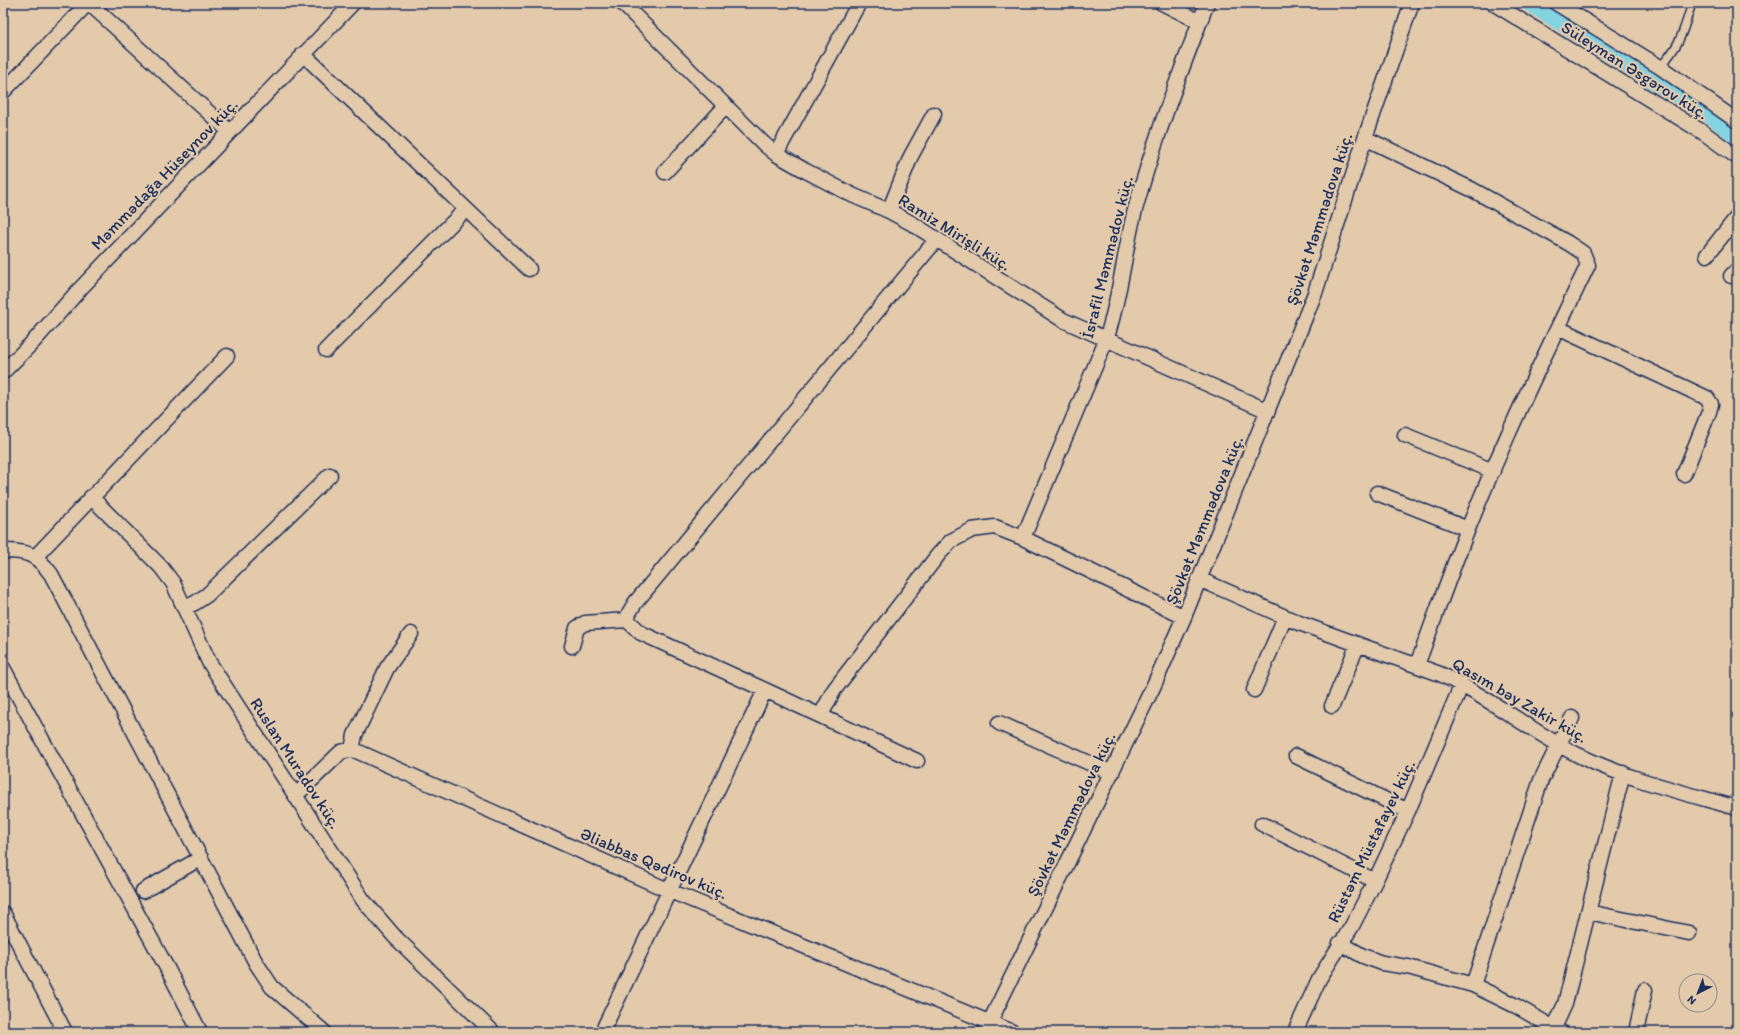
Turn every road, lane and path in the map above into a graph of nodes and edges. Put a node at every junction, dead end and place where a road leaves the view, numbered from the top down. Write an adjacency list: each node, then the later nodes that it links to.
1 (88, 3): 14 (street); 18 (street)
2 (353, 3): 12 (street, Məmmədağa Hüseynov küç.)
3 (622, 3): 15 (street, Ramiz Mirişli küç.)
4 (859, 3): 20 (street)
5 (1162, 3): 11 (street)
6 (1207, 3): 11 (street, İsrafil Məmmədov küç.)
7 (1412, 3): 19 (street, Şövkət Məmmədova küç.)
8 (1493, 3): 21 (street, Süleyman Əsgərov küç.)
9 (1556, 3): 13 (street, Süleyman Əsgərov küç.)
10 (1692, 3): 13 (lane)
11 (1200, 22): 30 (street, İsrafil Məmmədov küç.)
12 (303, 54): 18 (street, Məmmədağa Hüseynov küç.); 23 (street)
13 (1660, 68): 17 (street, Süleyman Əsgərov küç.)
14 (3, 92)
15 (725, 107): 20 (street, Ramiz Mirişli küç.); 22 (street)
16 (934, 114): 24 (street)
17 (1737, 122)
18 (230, 132): 33 (street, Məmmədağa Hüseynov küç.)
19 (1365, 138): 29 (street); 34 (street, Şövkət Məmmədova küç.)
20 (776, 154): 24 (street, Ramiz Mirişli küç.)
21 (1737, 157)
22 (665, 172)
23 (466, 210): 28 (street); 31 (street)
24 (889, 211): 26 (street, Ramiz Mirişli küç.)
25 (1737, 217): 27 (street)
26 (937, 239): 30 (street, Ramiz Mirişli küç.); 49 (street)
27 (1707, 255)
28 (529, 269)
29 (1558, 328): 36 (street); 37 (street)
30 (1106, 340): 34 (street, Ramiz Mirişli küç.); 42 (street, İsrafil Məmmədov küç.)
31 (326, 350)
32 (227, 356): 40 (street)
33 (3, 372)
34 (1268, 411): 45 (street, Şövkət Məmmədova küç.)
35 (1405, 435): 36 (street)
36 (1493, 471): 41 (street)
37 (1684, 474)
38 (330, 475): 46 (street)
39 (1377, 493): 41 (street)
40 (91, 497): 44 (street); 46 (street, Ruslan Muradov küç.)
41 (1468, 529): 53 (street)
42 (1023, 538): 47 (street); 59 (street)
43 (3, 551): 44 (street)
44 (36, 556): 72 (street)
45 (1199, 579): 47 (street, Şövkət Məmmədova küç.); 48 (street, Qasım bəy Zakir küç.)
46 (184, 608): 68 (street, Ruslan Muradov küç.)
47 (1184, 617): 66 (street, Şövkət Məmmədova küç.)
48 (1285, 617): 51 (street, Qasım bəy Zakir küç.); 57 (street)
49 (628, 620): 52 (street); 56 (street)
50 (411, 634): 63 (street)
51 (1358, 644): 53 (street, Qasım bəy Zakir küç.); 58 (street)
52 (572, 646)
53 (1417, 665): 55 (street, Qasım bəy Zakir küç.)
54 (3, 668): 85 (street)
55 (1462, 684): 62 (street, Qasım bəy Zakir küç.); 70 (street, Rüstəm Müstafayev küç.)
56 (765, 690): 59 (street); 75 (street)
57 (1254, 690)
58 (1332, 706)
59 (821, 715): 65 (street)
60 (1572, 718): 62 (street)
61 (999, 723): 66 (street)
62 (1559, 744): 67 (street, Qasım bəy Zakir küç.); 80 (street)
63 (352, 749): 68 (street); 75 (street, Əliabbas Qədirov küç.)
64 (1296, 756): 70 (street)
65 (917, 761)
66 (1112, 773): 82 (street, Şövkət Məmmədova küç.)
67 (1623, 773): 69 (street, Qasım bəy Zakir küç.); 76 (street)
68 (296, 795): 87 (street, Ruslan Muradov küç.)
69 (1737, 808)
70 (1408, 811): 73 (street, Rüstəm Müstafayev küç.)
71 (1262, 824): 73 (street)
72 (201, 858): 74 (street); 86 (street)
73 (1376, 881): 79 (street, Rüstəm Müstafayev küç.)
74 (143, 891)
75 (670, 891): 82 (street, Əliabbas Qədirov küç.); 88 (street)
76 (1588, 912): 78 (street); 83 (street)
77 (3, 913): 84 (street)
78 (1689, 933)
79 (1340, 943): 80 (street); 90 (street, Rüstəm Müstafayev küç.)
80 (1473, 985): 83 (street)
81 (1645, 990): 91 (street)
82 (987, 1027): 89 (street, Əliabbas Qədirov küç.)
83 (1558, 1030)
84 (65, 1032)
85 (200, 1032)
86 (324, 1032)
87 (493, 1032)
88 (602, 1032)
89 (1013, 1032)
90 (1295, 1032)
91 (1636, 1032)

